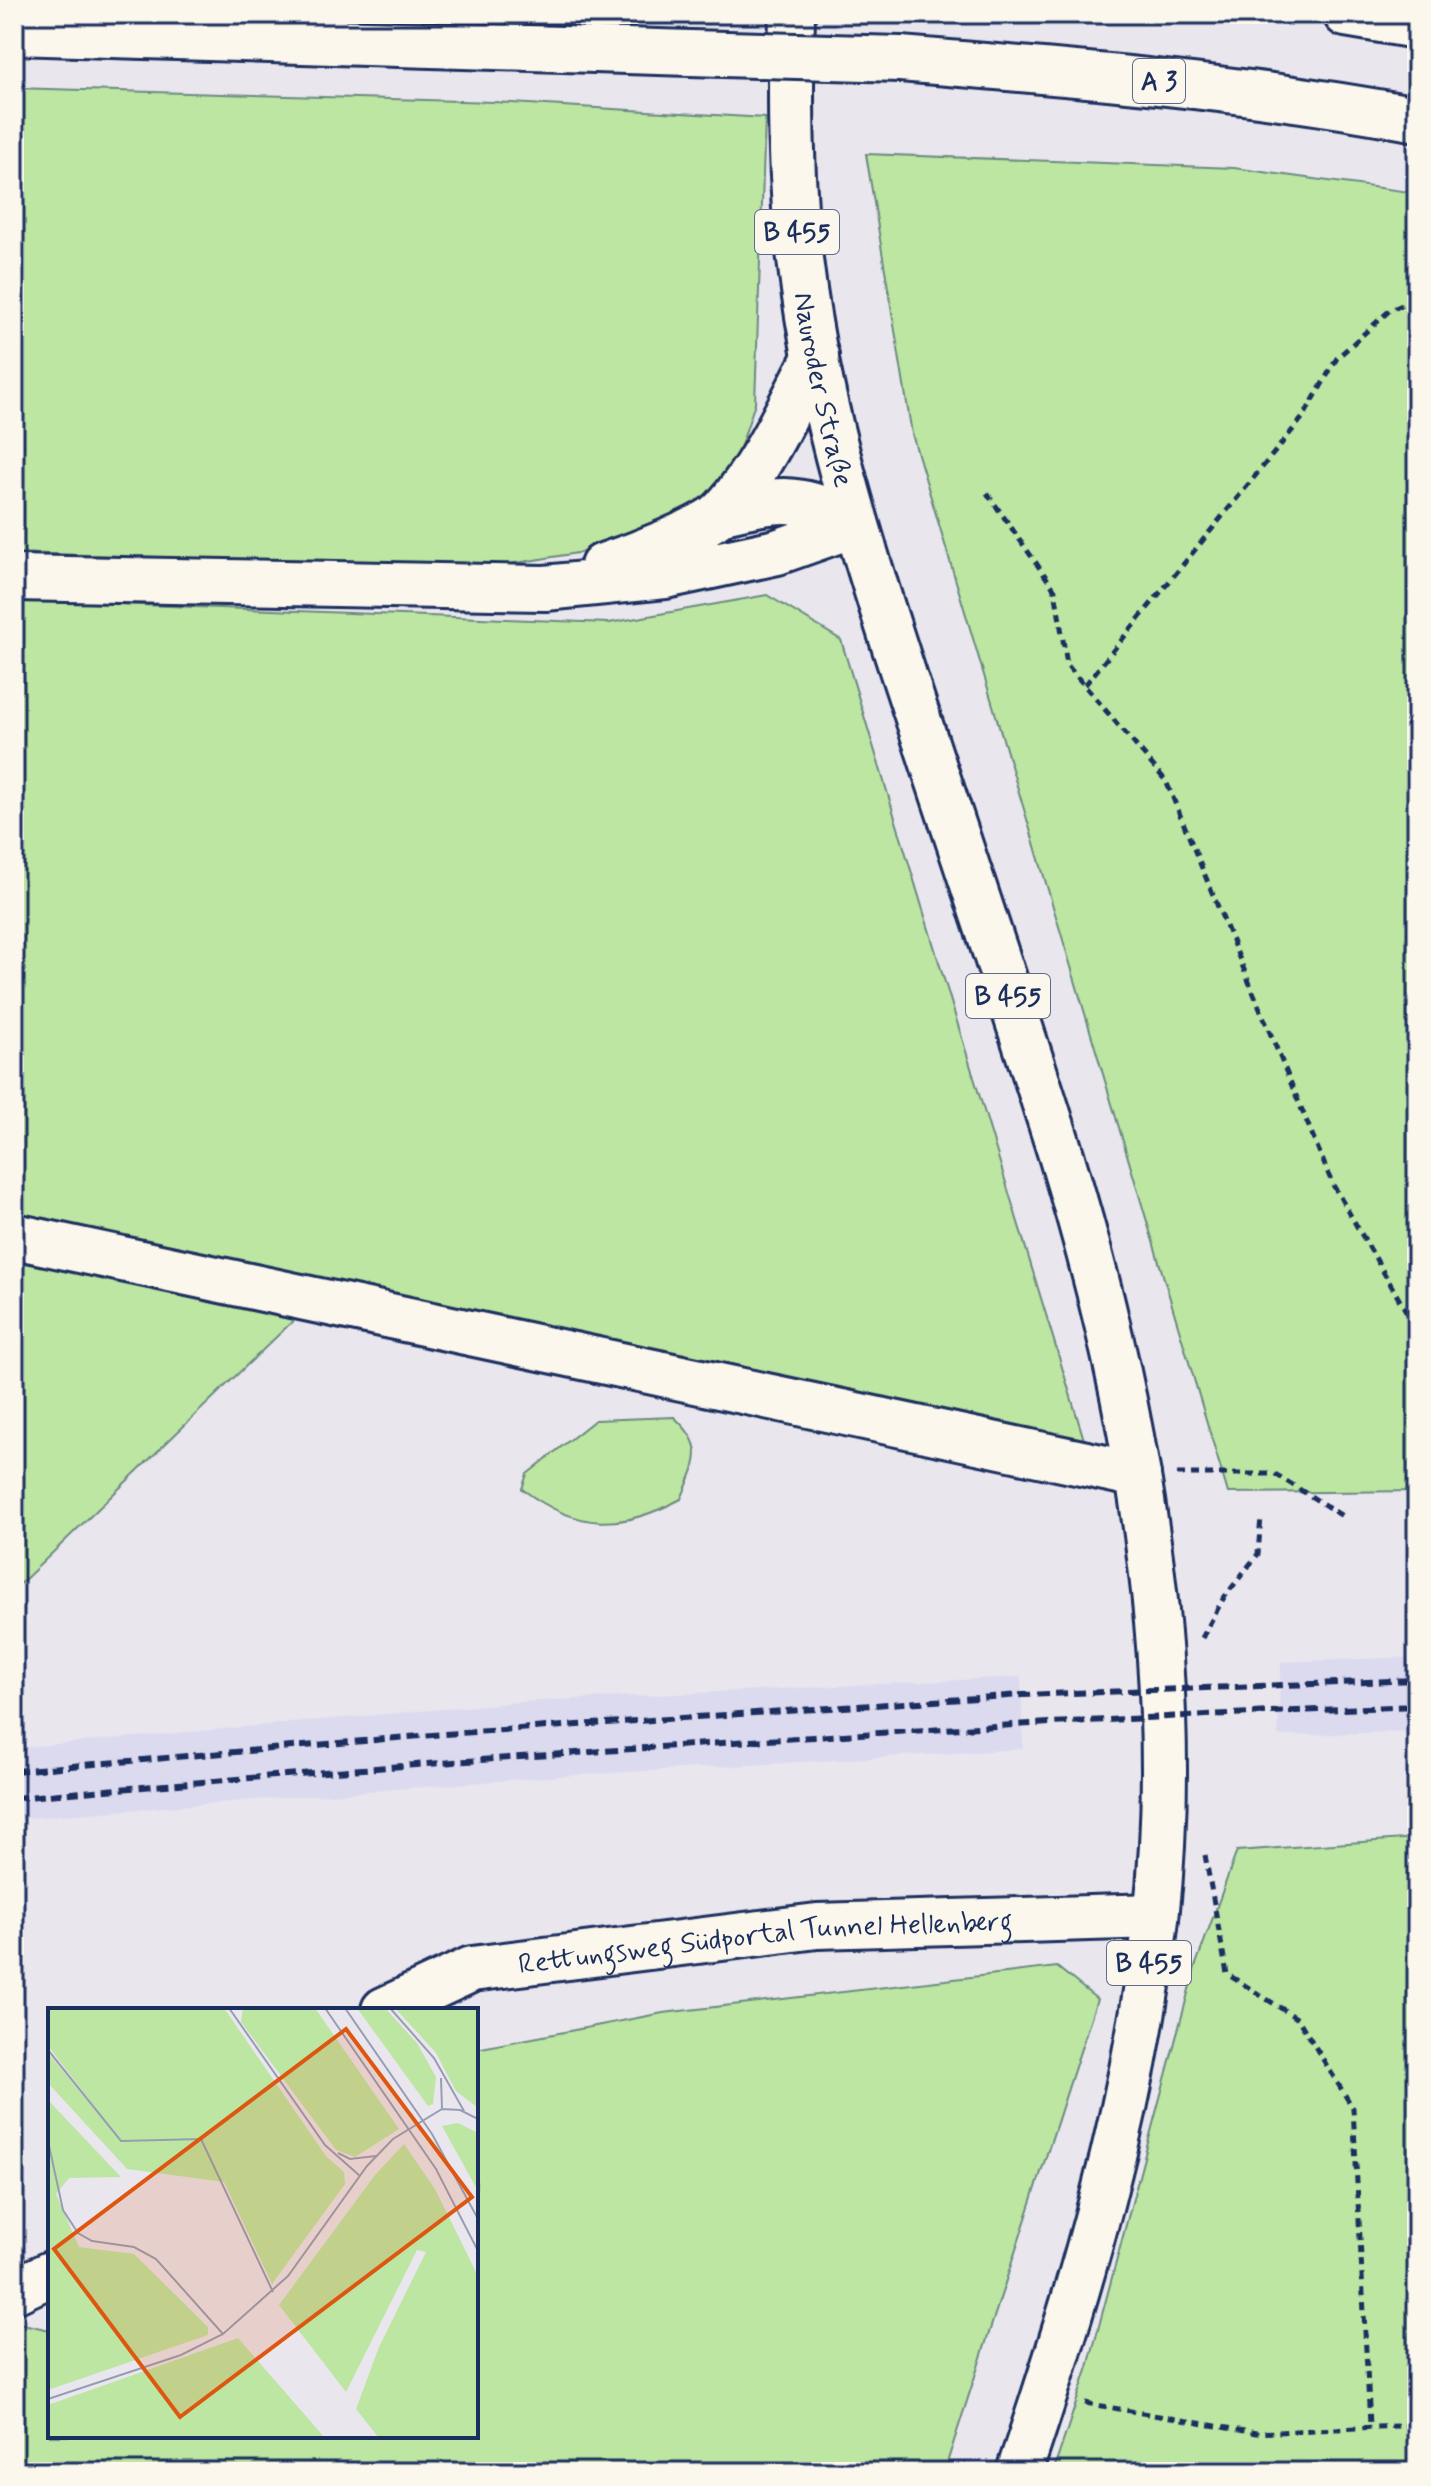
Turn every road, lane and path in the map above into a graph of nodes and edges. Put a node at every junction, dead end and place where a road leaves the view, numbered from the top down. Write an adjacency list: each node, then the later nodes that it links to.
1 (792, 14): 7 (main road, Nauroder Straße / B 455)
2 (1346, 14): 3 (main road)
3 (1417, 26)
4 (14, 32): 5 (main road, A 3, bridge)
5 (1417, 119)
6 (1417, 298): 13 (path)
7 (816, 356): 9 (main road); 10 (main road, Nauroder Straße / B 455)
8 (987, 493): 13 (path)
9 (723, 511): 10 (main road); 12 (main road)
10 (856, 524): 12 (main road); 16 (main road, B 455)
11 (14, 578): 12 (main road)
12 (545, 588)
13 (1085, 686): 15 (path)
14 (14, 1236): 16 (main road)
15 (1417, 1330)
16 (1138, 1475): 18 (path); 21 (main road, B 455)
17 (1261, 1517): 19 (path)
18 (1344, 1517)
19 (1201, 1653)
20 (1204, 1849): 26 (path)
21 (1156, 1916): 22 (main road, Rettungsweg Südportal Tunnel Hellenberg); 25 (main road, B 455)
22 (388, 2008)
23 (48, 2275): 24 (main road)
24 (14, 2291)
25 (1045, 2396): 26 (path); 28 (main road, B 455)
26 (1370, 2425): 27 (path)
27 (1417, 2425)
28 (1019, 2472)

